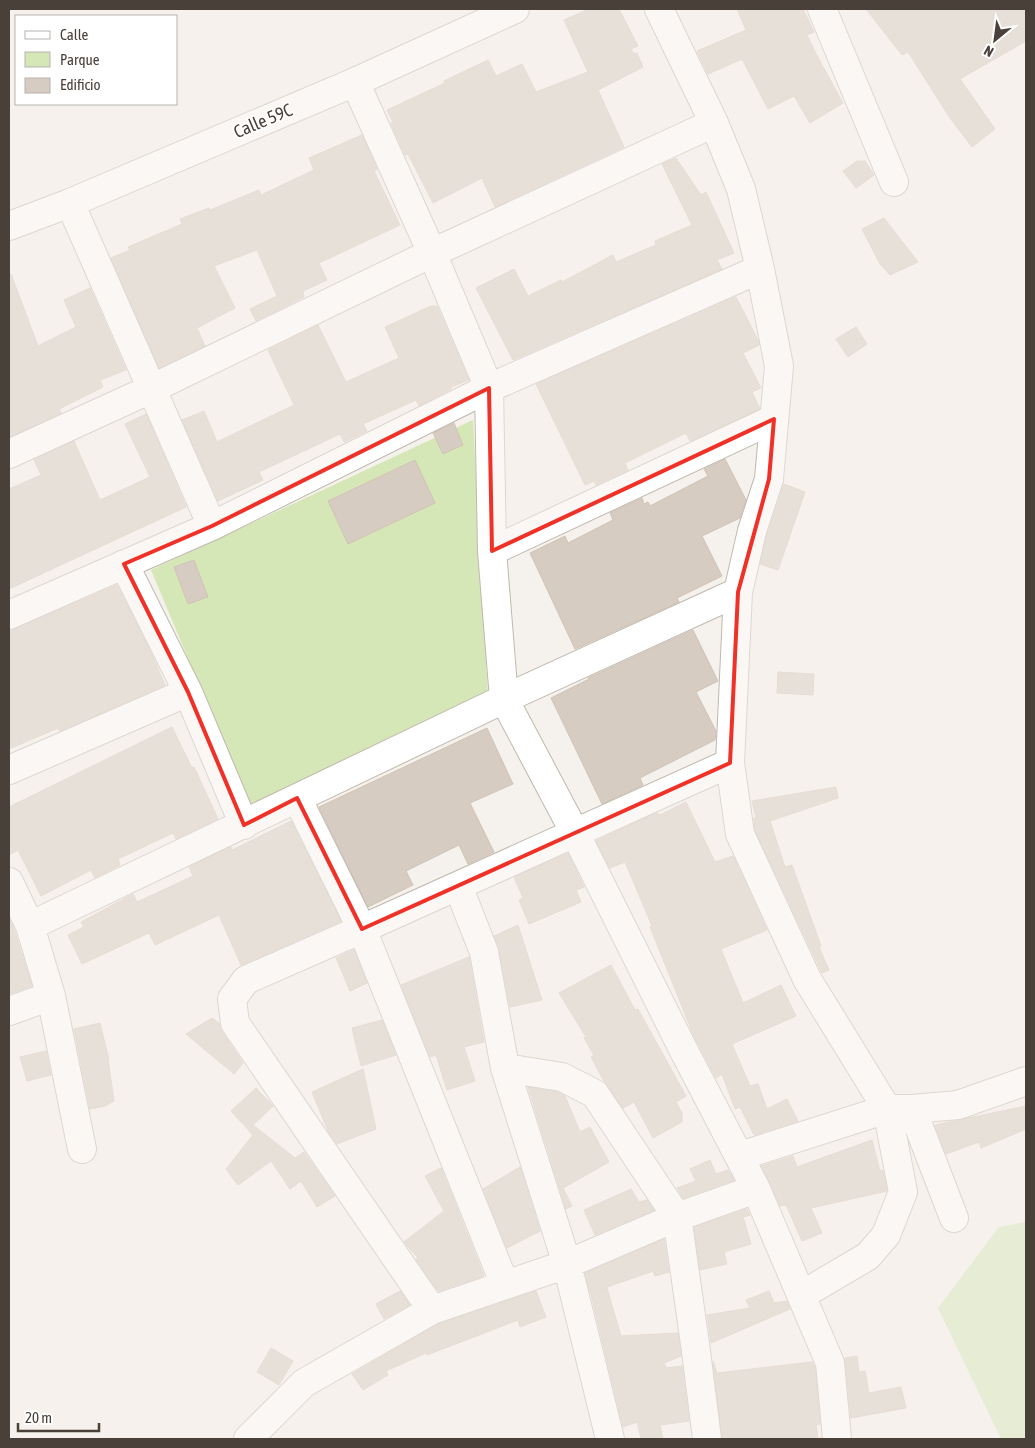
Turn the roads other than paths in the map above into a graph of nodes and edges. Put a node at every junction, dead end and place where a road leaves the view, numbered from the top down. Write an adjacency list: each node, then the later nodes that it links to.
1 (515, 9): 4 (street, Calle 59C)
2 (659, 9): 5 (street)
3 (822, 9): 6 (street)
4 (355, 82): 7 (street, Calle 59C); 9 (street)
5 (714, 123): 9 (street); 10 (street)
6 (894, 182)
7 (70, 203): 8 (street, Calle 59C); 12 (street)
8 (9, 226)
9 (432, 254): 11 (street); 12 (street)
10 (760, 269): 11 (street); 13 (street)
11 (489, 388): 15 (street); 16 (street)
12 (151, 389): 14 (street); 15 (street)
13 (774, 419): 16 (street); 18 (street)
14 (9, 454)
15 (212, 526): 17 (street)
16 (492, 551): 21 (street)
17 (124, 564): 19 (street); 20 (street)
18 (738, 592): 21 (street); 22 (street)
19 (9, 615)
20 (188, 692): 23 (street); 25 (street)
21 (504, 699): 24 (street); 26 (street)
22 (730, 763): 26 (street); 35 (street)
23 (9, 770)
24 (297, 798): 25 (street); 30 (street)
25 (244, 825): 29 (street)
26 (575, 833): 27 (street); 37 (street)
27 (458, 886): 30 (street); 33 (street)
28 (11, 895): 29 (street)
29 (30, 926): 31 (street)
30 (362, 930): 42 (street); 44 (street)
31 (52, 996): 32 (street); 36 (street)
32 (9, 1011)
33 (505, 1068): 39 (street); 41 (street)
34 (1026, 1081): 35 (street)
35 (899, 1109): 37 (street); 40 (street); 43 (street)
36 (82, 1149)
37 (740, 1156): 38 (street)
38 (756, 1189): 39 (street); 43 (street)
39 (677, 1218): 41 (street); 47 (street)
40 (954, 1218)
41 (567, 1264): 42 (street); 46 (street)
42 (505, 1285): 44 (street)
43 (802, 1295): 48 (street)
44 (432, 1310): 45 (street)
45 (248, 1439)
46 (610, 1439)
47 (707, 1439)
48 (837, 1439)

